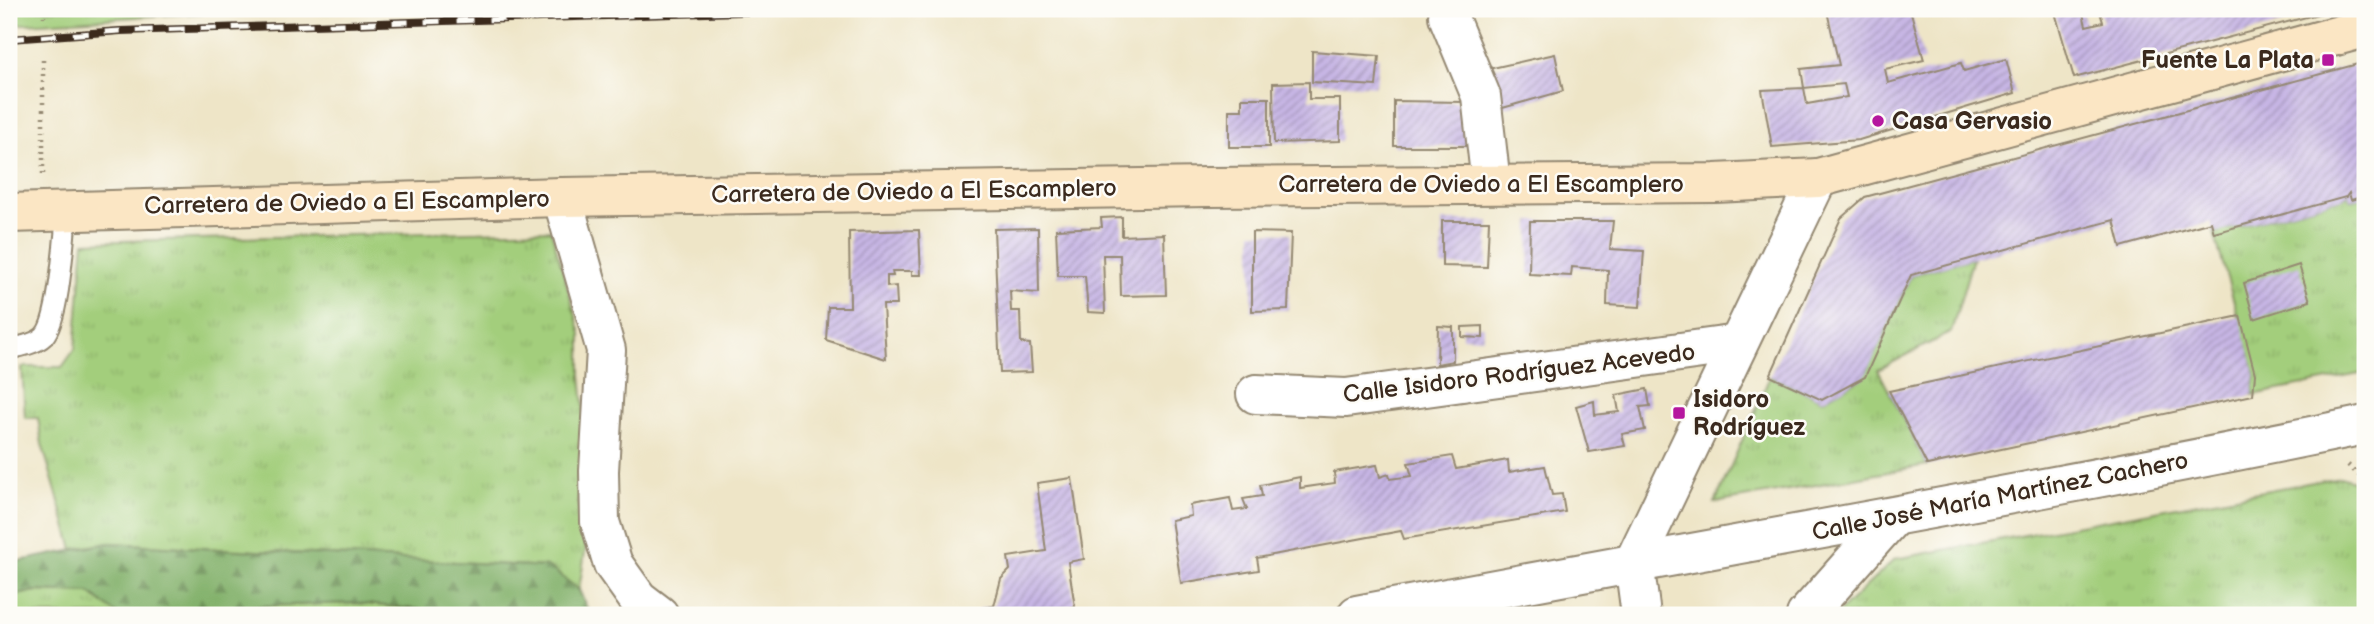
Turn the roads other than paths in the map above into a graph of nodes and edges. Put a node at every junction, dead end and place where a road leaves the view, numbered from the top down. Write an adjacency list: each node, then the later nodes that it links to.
1 (1448, 16): 4 (street)
2 (2365, 28): 3 (main road, Carretera de Oviedo a El Escamplero)
3 (1818, 178): 4 (main road, Carretera de Oviedo a El Escamplero); 7 (street, Calle Isidoro Rodríguez Acevedo)
4 (1491, 184): 5 (main road, Carretera de Oviedo a El Escamplero)
5 (562, 197): 6 (main road, Carretera de Oviedo a El Escamplero); 13 (street)
6 (40, 211): 8 (lane)
7 (1738, 344): 9 (street, Calle Isidoro Rodríguez Acevedo); 12 (street, Calle Isidoro Rodríguez Acevedo)
8 (9, 349)
9 (1256, 394)
10 (2365, 425): 11 (street, Calle José María Martínez Cachero)
11 (1892, 518): 12 (street, Calle José María Martínez Cachero); 16 (street)
12 (1634, 562): 14 (street, Calle José María Martínez Cachero); 15 (street)
13 (659, 615)
14 (1357, 615)
15 (1641, 615)
16 (1806, 615)

